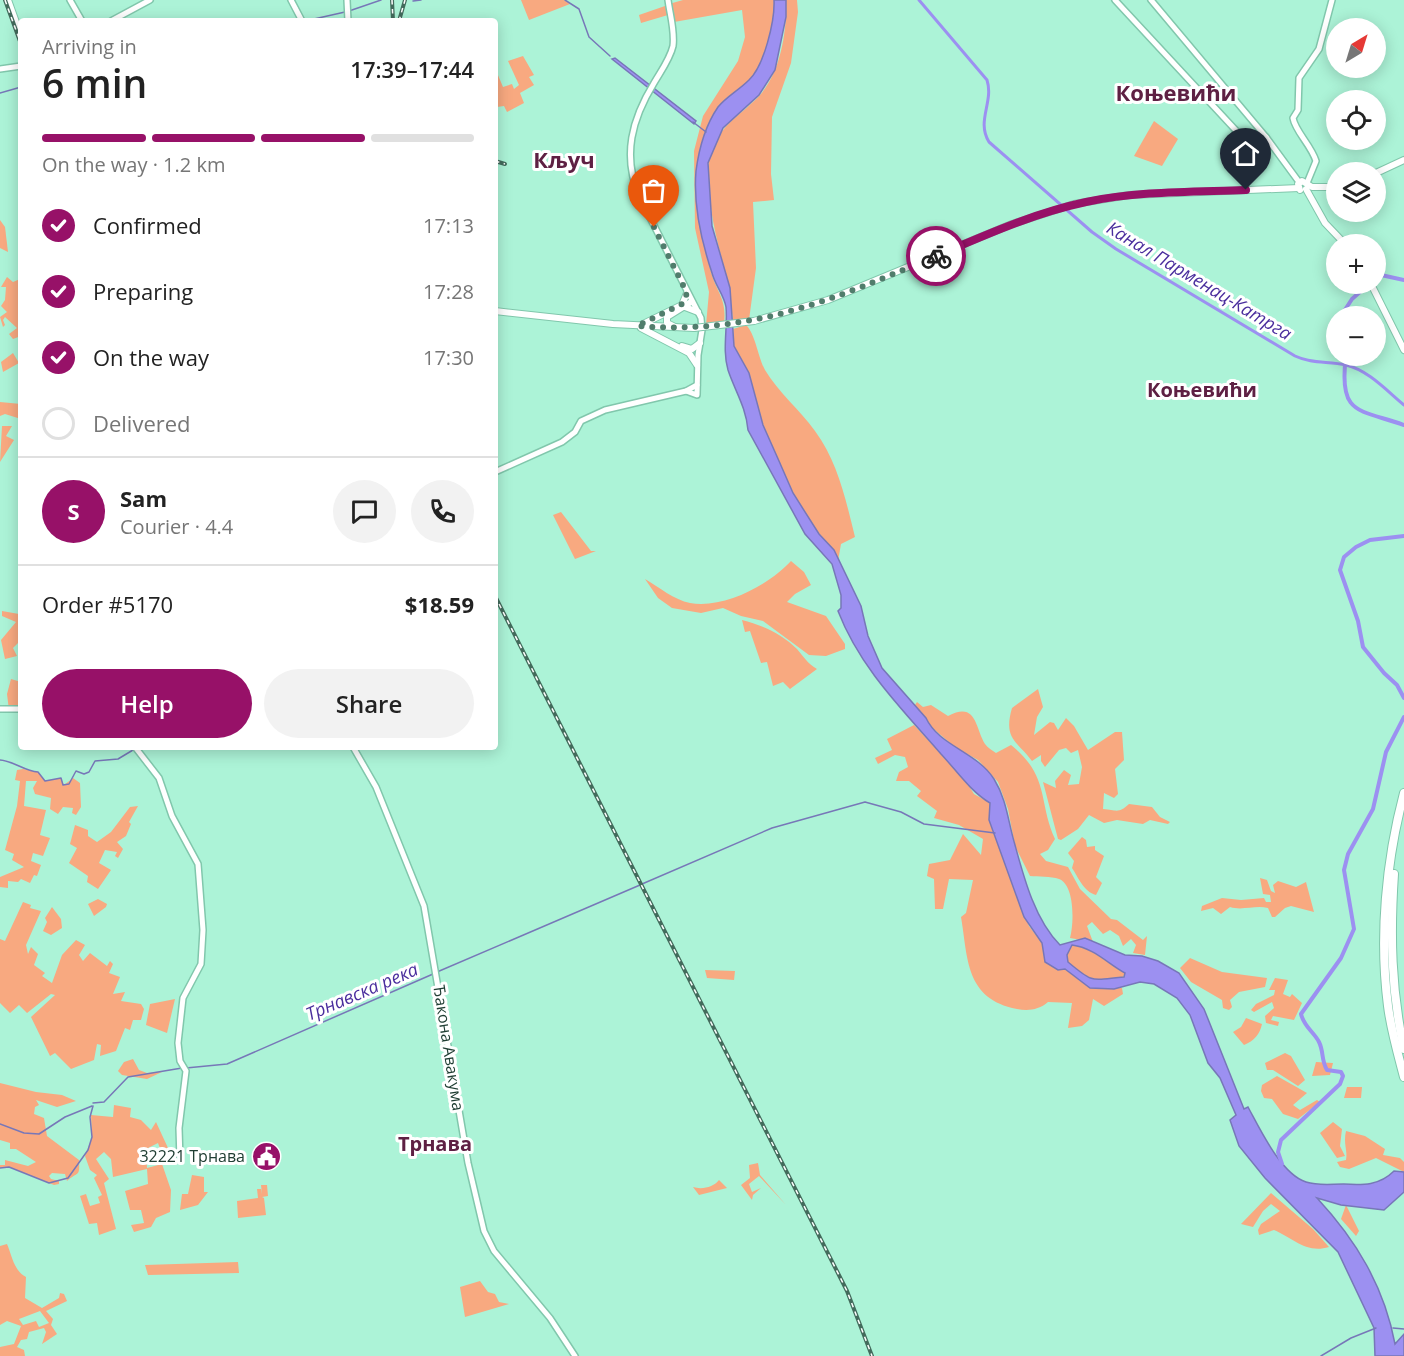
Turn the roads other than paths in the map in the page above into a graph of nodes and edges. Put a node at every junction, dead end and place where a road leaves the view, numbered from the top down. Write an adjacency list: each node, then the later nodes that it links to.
1 (8, 0): 14 (main road)
2 (70, 0): 10 (street)
3 (150, 0): 11 (street)
4 (291, 0): 12 (street)
5 (347, 0): 13 (street)
6 (668, 0): 23 (street)
7 (1115, 0): 17 (street)
8 (1151, 0): 17 (street)
9 (1332, 0): 20 (street)
10 (80, 18)
11 (117, 18)
12 (302, 18)
13 (348, 18)
14 (18, 28)
15 (18, 66): 16 (street)
16 (0, 69)
17 (1266, 137): 20 (street)
18 (1404, 160): 19 (main road)
19 (1386, 168)
20 (1305, 186): 21 (main road); 22 (main road); 33 (main road, bridge)
21 (1326, 187)
22 (1335, 234)
23 (687, 293): 26 (street); 27 (main road)
24 (1377, 294): 36 (main road)
25 (1378, 294): 35 (main road)
26 (692, 302): 27 (main road); 30 (street)
27 (683, 306): 30 (main road); 32 (main road); 33 (main road)
28 (498, 311): 29 (main road)
29 (534, 315): 31 (main road); 32 (main road)
30 (699, 315): 34 (street)
31 (528, 322)
32 (637, 326): 33 (main road); 37 (main road)
33 (678, 328): 37 (main road)
34 (700, 343): 37 (main road); 38 (street)
35 (1404, 344)
36 (1404, 350)
37 (689, 351): 38 (main road); 39 (main road)
38 (698, 354): 39 (street)
39 (697, 365): 40 (street)
40 (498, 471)
41 (0, 709): 42 (street)
42 (18, 709)
43 (137, 750): 50 (street)
44 (355, 750): 51 (street, Ђакона Авакума)
45 (1404, 793): 47 (highway)
46 (1404, 812): 47 (highway)
47 (1388, 942): 48 (highway); 49 (highway)
48 (1404, 1049)
49 (1404, 1077)
50 (180, 1160)
51 (575, 1356)

